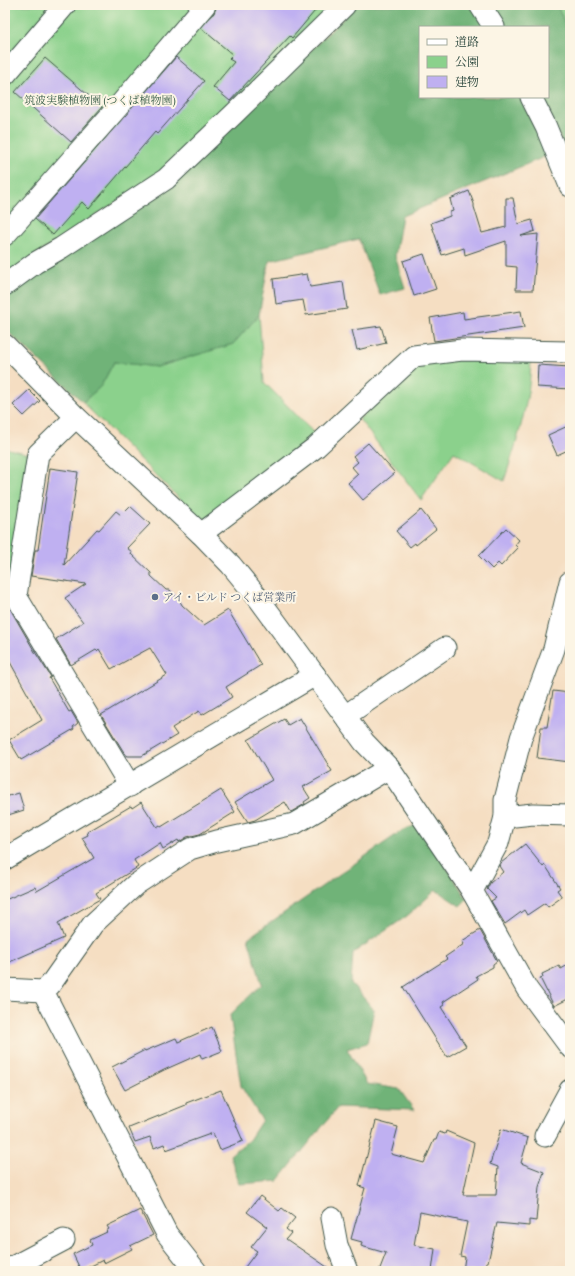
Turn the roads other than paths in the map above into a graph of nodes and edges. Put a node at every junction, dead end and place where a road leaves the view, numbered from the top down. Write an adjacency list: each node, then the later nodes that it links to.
1 (65, 5): 6 (street)
2 (206, 5): 9 (street)
3 (346, 5): 10 (street)
4 (480, 5): 5 (street)
5 (493, 26)
6 (5, 75)
7 (532, 98): 8 (street)
8 (570, 186)
9 (5, 234)
10 (5, 285)
11 (5, 345): 13 (street)
12 (570, 352): 14 (street)
13 (76, 417): 14 (street); 16 (street)
14 (201, 534): 18 (street)
15 (570, 582): 23 (street)
16 (11, 595): 21 (street)
17 (445, 648): 19 (street)
18 (315, 675): 19 (street); 21 (street)
19 (345, 716): 20 (street)
20 (389, 768): 25 (street); 27 (street)
21 (130, 786): 24 (street)
22 (570, 815): 23 (street)
23 (505, 817): 25 (street)
24 (5, 859)
25 (472, 891): 28 (street)
26 (5, 989): 27 (street)
27 (43, 991): 34 (street)
28 (570, 1047)
29 (570, 1090): 30 (street)
30 (545, 1136)
31 (332, 1218): 35 (street)
32 (64, 1240): 33 (street)
33 (5, 1271)
34 (196, 1271)
35 (347, 1271)

